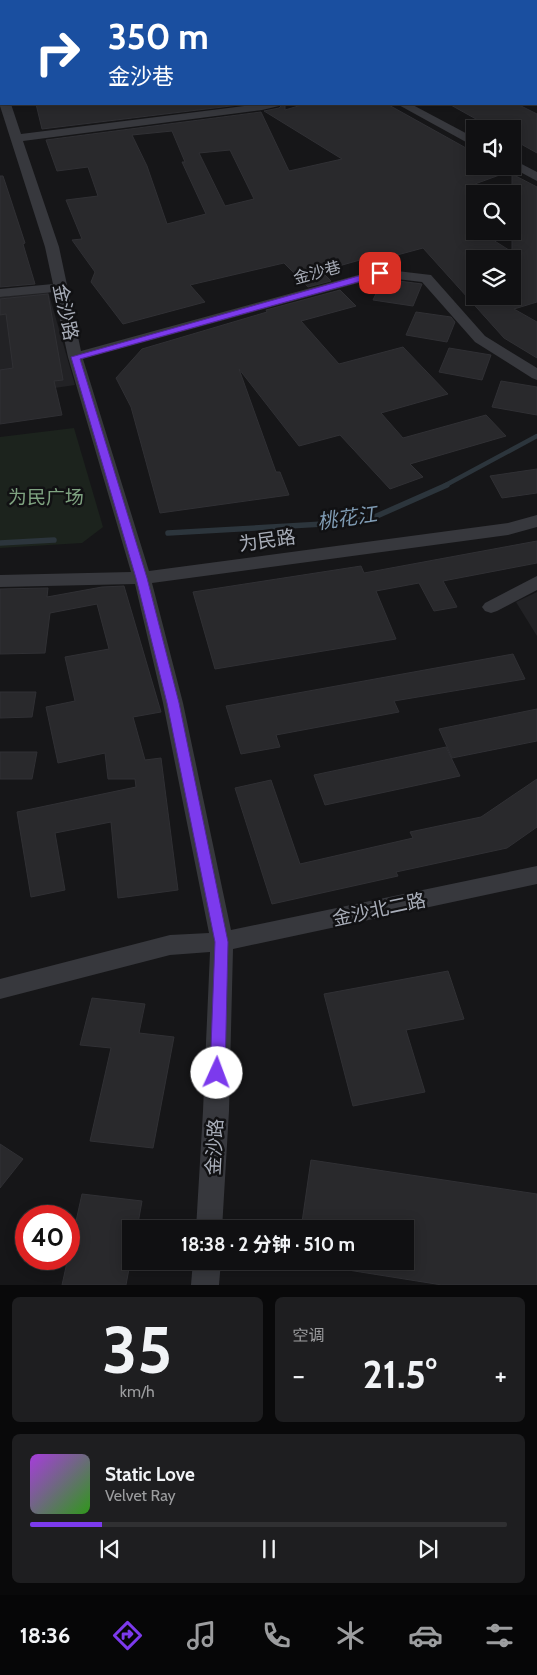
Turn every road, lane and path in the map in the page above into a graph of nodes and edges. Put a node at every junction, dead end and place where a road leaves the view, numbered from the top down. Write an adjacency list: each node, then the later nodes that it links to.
1 (0, 0): 2 (highway)
2 (77, 0): 3 (highway)
3 (216, 0)
4 (5, 105): 7 (street, 金沙路)
5 (272, 105): 7 (street)
6 (405, 105): 8 (street)
7 (10, 130): 11 (street, 金沙路)
8 (466, 138)
9 (521, 168): 10 (street)
10 (537, 176)
11 (60, 287): 12 (street); 13 (street, 金沙路)
12 (0, 293)
13 (75, 357): 14 (street, 金沙巷); 16 (street, 金沙路)
14 (537, 375)
15 (537, 521): 16 (street, 为民路)
16 (142, 578): 17 (street, 为民路); 21 (street, 金沙路)
17 (0, 581)
18 (537, 582): 19 (street)
19 (491, 607)
20 (537, 875): 21 (street, 金沙北二路)
21 (222, 942): 22 (street, 金沙北二路); 23 (street, 金沙路)
22 (0, 989)
23 (210, 1220)
24 (206, 1270): 25 (street)
25 (205, 1285)

